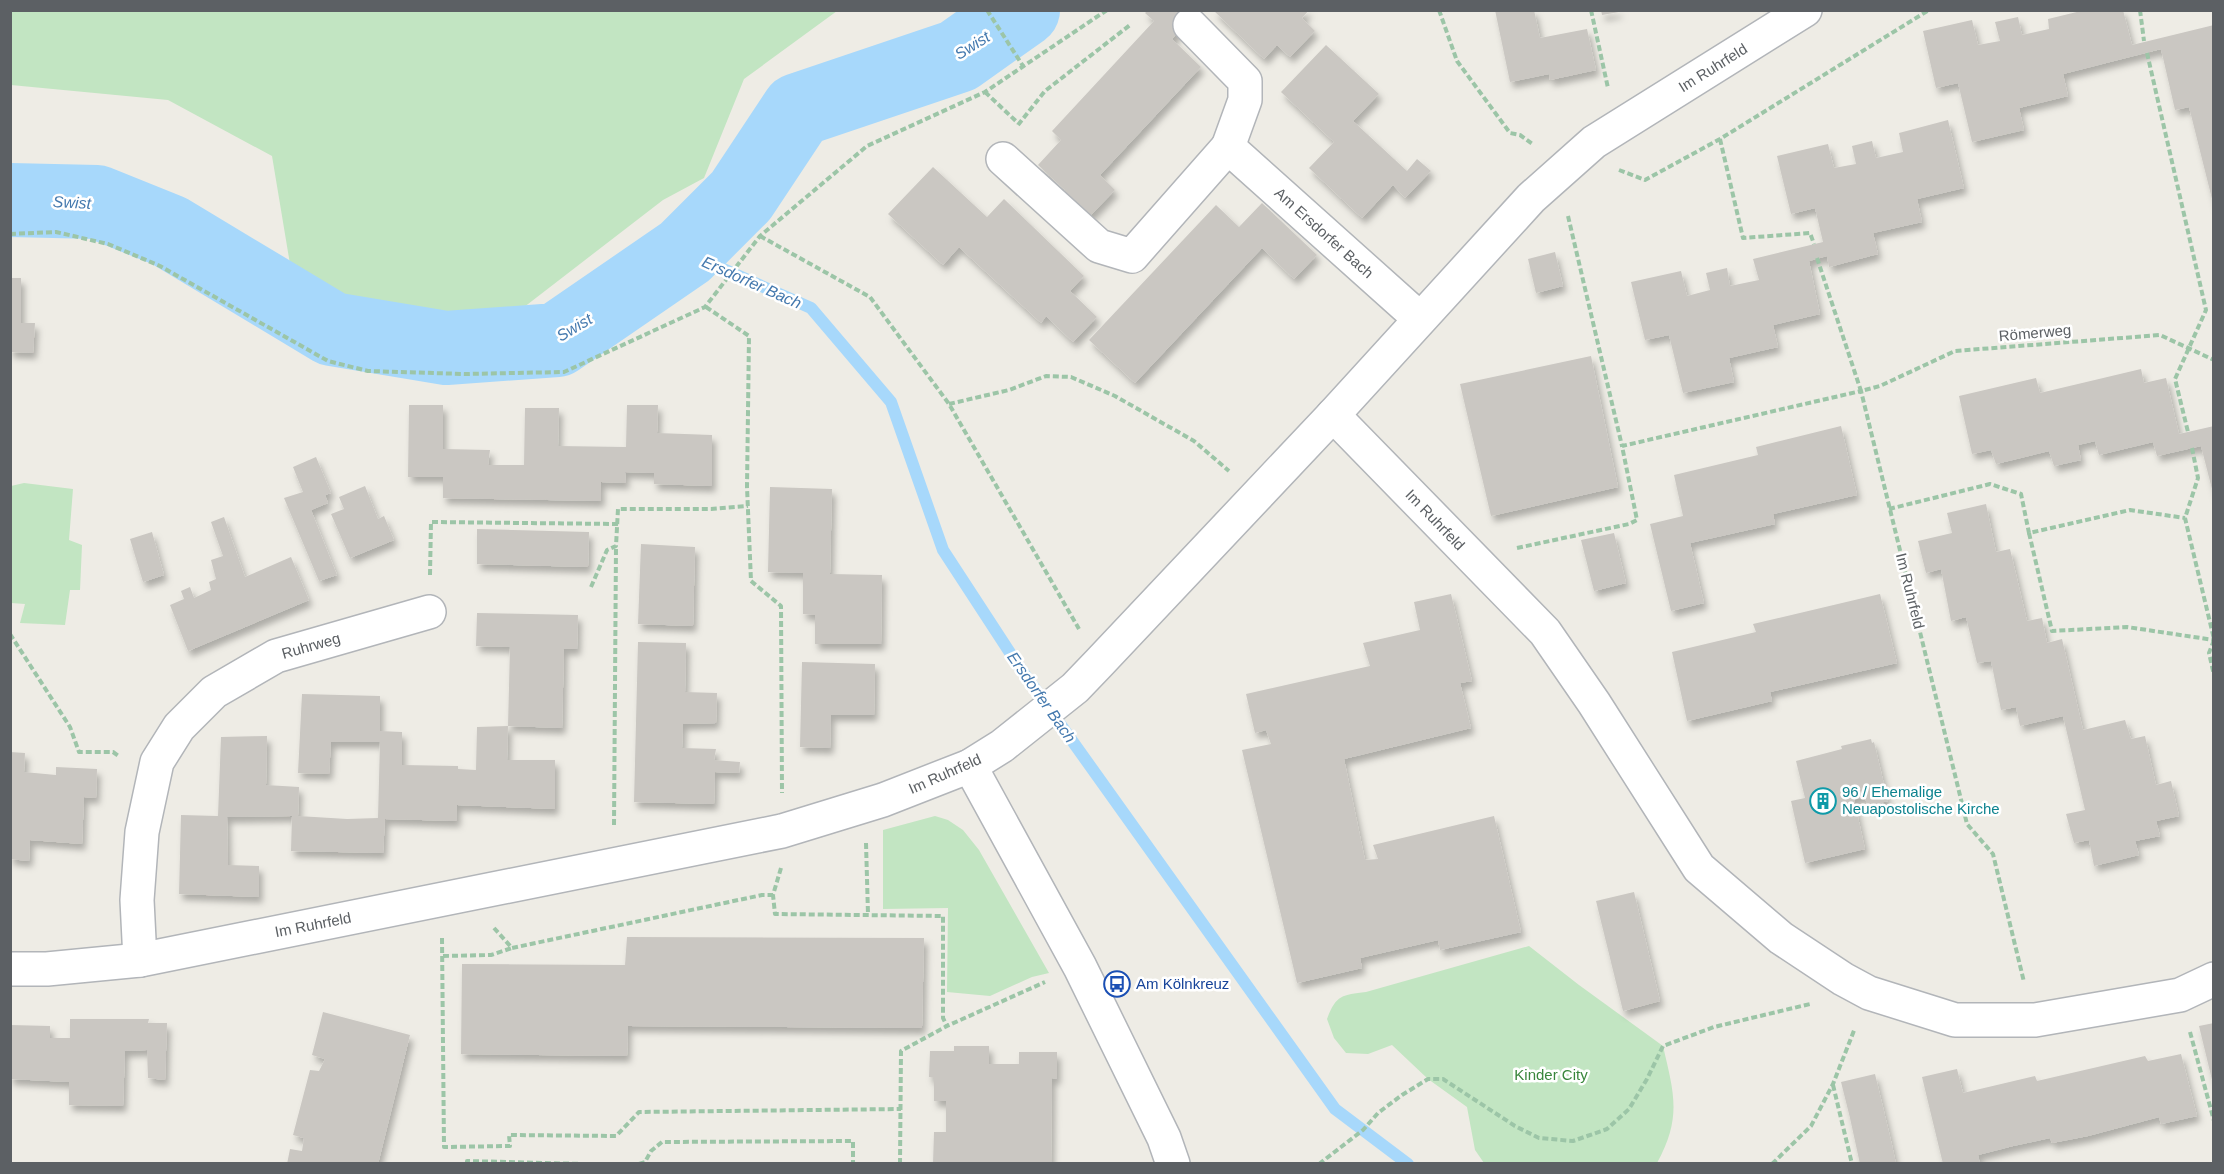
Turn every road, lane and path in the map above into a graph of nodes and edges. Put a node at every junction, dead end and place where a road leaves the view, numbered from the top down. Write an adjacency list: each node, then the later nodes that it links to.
1 (987, 10): 12 (path)
2 (1107, 10): 12 (path)
3 (1439, 10): 16 (path)
4 (1591, 10): 15 (path)
5 (1805, 10): 15 (street, Im Ruhrfeld)
6 (1929, 10): 17 (path)
7 (2140, 10): 10 (path)
8 (1130, 25): 14 (path)
9 (1190, 25): 19 (street)
10 (2144, 41)
11 (2147, 53): 28 (path)
12 (1023, 66): 13 (path)
13 (985, 92): 14 (path); 23 (path)
14 (1018, 123): 20 (path)
15 (1622, 125): 18 (street, Im Ruhrfeld)
16 (1510, 133)
17 (1720, 139): 18 (path); 24 (path)
18 (1594, 142): 21 (street, Im Ruhrfeld)
19 (1228, 147): 20 (street); 27 (street, Am Ersdorfer Bach)
20 (1003, 159)
21 (1555, 177): 27 (street, Im Ruhrfeld); 34 (path)
22 (10, 234): 26 (path)
23 (760, 236): 26 (path); 31 (path)
24 (1814, 244)
25 (1817, 258): 30 (path, Im Ruhrfeld)
26 (705, 307): 37 (path)
27 (1419, 318): 32 (street, Im Ruhrfeld)
28 (2188, 349): 29 (path, Römerweg); 30 (path, Römerweg); 33 (path)
29 (2214, 360)
30 (1861, 391): 34 (path); 38 (path, Im Ruhrfeld)
31 (949, 404): 36 (path); 48 (path)
32 (1333, 415): 36 (street, Im Ruhrfeld); 43 (street, Im Ruhrfeld)
33 (2188, 432)
34 (1622, 446): 43 (path)
35 (2192, 448): 39 (path)
36 (1257, 494): 48 (street, Im Ruhrfeld)
37 (748, 506): 40 (path); 53 (path)
38 (1890, 509): 41 (path); 67 (path, Im Ruhrfeld)
39 (2185, 518): 41 (path); 47 (path)
40 (618, 524): 42 (path); 45 (path)
41 (2029, 533): 47 (path)
42 (616, 546): 44 (path); 54 (path)
43 (1475, 562): 65 (street, Im Ruhrfeld)
44 (591, 587)
45 (429, 612): 61 (street, Ruhrweg)
46 (10, 634): 50 (path)
47 (2214, 640): 49 (path)
48 (1099, 663): 51 (street, Im Ruhrfeld)
49 (2214, 675)
50 (113, 752)
51 (970, 766): 52 (street, Im Ruhrfeld); 62 (street)
52 (858, 807): 53 (street, Im Ruhrfeld); 58 (path)
53 (782, 831): 54 (street, Im Ruhrfeld); 56 (path)
54 (614, 865): 55 (street, Im Ruhrfeld)
55 (479, 892): 57 (street, Im Ruhrfeld); 59 (path)
56 (773, 895): 58 (path); 59 (path)
57 (442, 899): 60 (path); 61 (street, Im Ruhrfeld)
58 (868, 914): 68 (path)
59 (512, 948): 60 (path)
60 (442, 956): 70 (path)
61 (140, 960): 63 (street, Im Ruhrfeld)
62 (1080, 966): 68 (path); 78 (street)
63 (10, 969)
64 (2214, 979): 66 (street, Im Ruhrfeld)
65 (1856, 986): 67 (street, Im Ruhrfeld); 69 (path); 79 (path)
66 (2180, 995): 67 (street, Im Ruhrfeld); 71 (path)
67 (2035, 1020)
68 (947, 1026): 70 (path)
69 (1833, 1084): 80 (path); 81 (path)
70 (901, 1110): 77 (path)
71 (2214, 1121)
72 (645, 1163): 75 (path); 76 (path)
73 (467, 1164): 74 (path)
74 (584, 1164)
75 (639, 1164)
76 (853, 1164)
77 (900, 1164)
78 (1173, 1164)
79 (1319, 1164)
80 (1772, 1164)
81 (1852, 1164)

